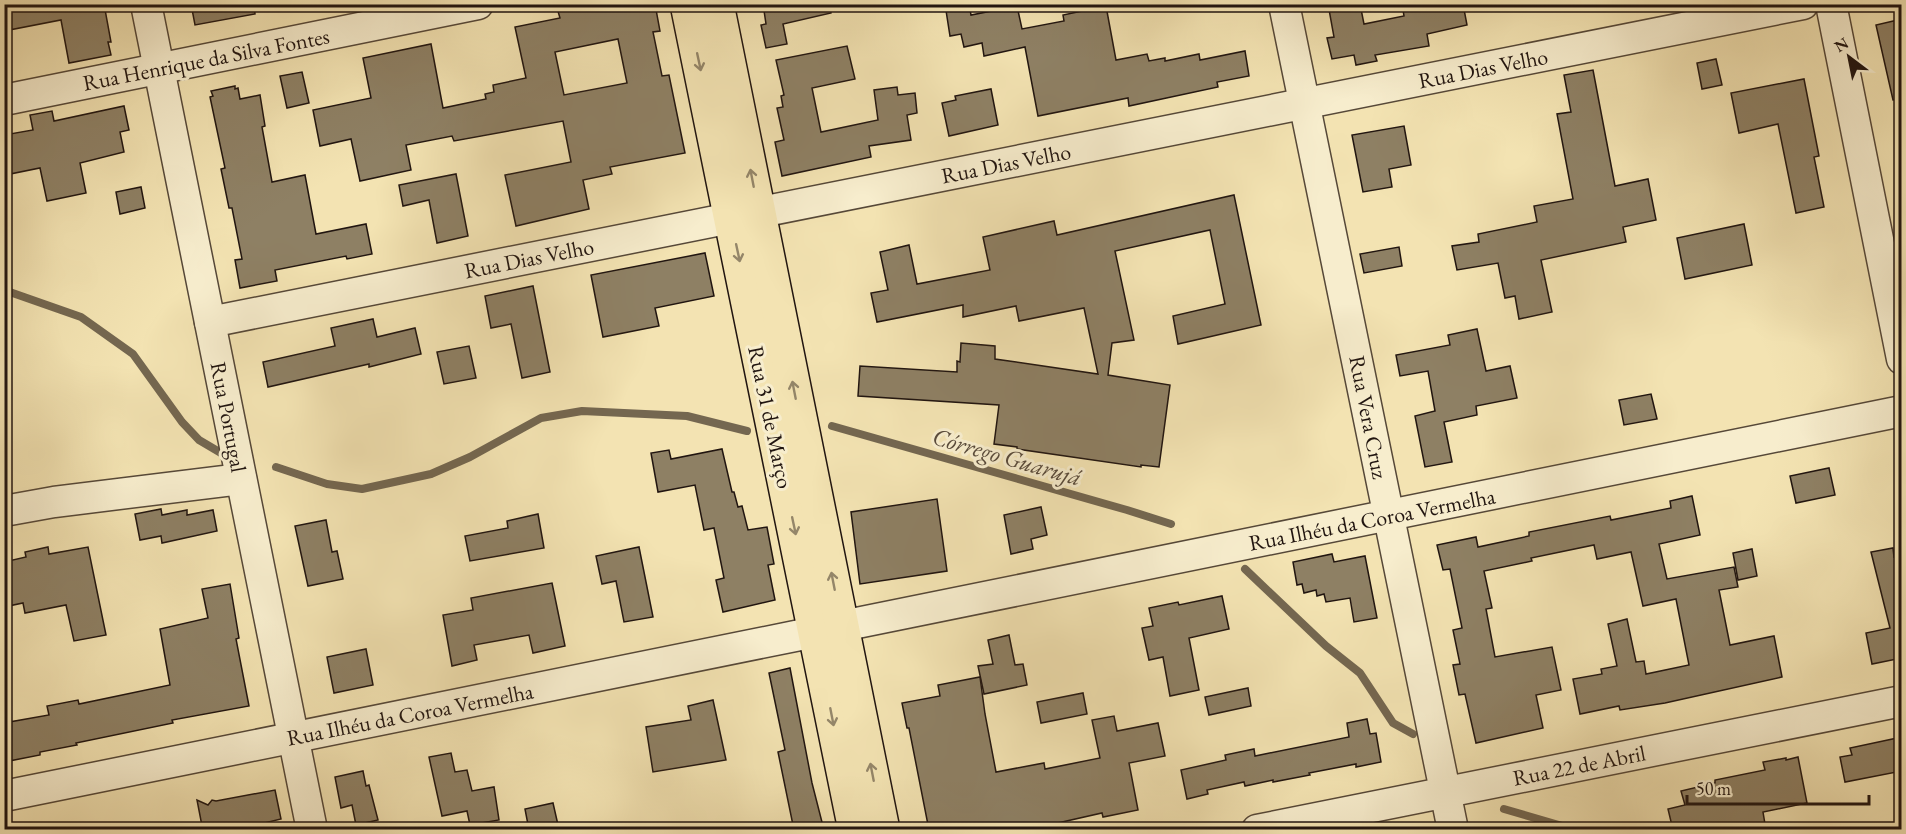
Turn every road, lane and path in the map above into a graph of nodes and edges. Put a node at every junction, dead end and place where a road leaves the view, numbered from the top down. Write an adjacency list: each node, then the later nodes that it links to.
1 (146, 4): 8 (street, Rua Portugal)
2 (478, 4): 8 (street, Rua Henrique da Silva Fontes)
3 (687, 4): 11 (main road, Rua 31 de Março, one-way to 11)
4 (717, 4): 11 (main road, Rua 31 de Março, one-way to 4)
5 (1284, 4): 10 (street, Rua Vera Cruz)
6 (1803, 4): 10 (street, Rua Dias Velho)
7 (1831, 4): 13 (street)
8 (159, 69): 9 (street, Rua Henrique da Silva Fontes); 12 (street, Rua Portugal)
9 (4, 100)
10 (1305, 104): 11 (street, Rua Dias Velho); 17 (street, Rua Vera Cruz)
11 (745, 215): 12 (street, Rua Dias Velho); 18 (main road, Rua 31 de Março)
12 (210, 322): 15 (street, Rua Portugal)
13 (1902, 359)
14 (1902, 411): 17 (street, Rua Ilhéu da Coroa Vermelha)
15 (241, 479): 16 (street); 20 (street, Rua Portugal)
16 (4, 511)
17 (1389, 515): 18 (street, Rua Ilhéu da Coroa Vermelha); 21 (street, Rua Vera Cruz)
18 (829, 629): 20 (street, Rua Ilhéu da Coroa Vermelha); 24 (main road, Rua 31 de Março, one-way to 24); 25 (main road, Rua 31 de Março, one-way to 18)
19 (1902, 701): 21 (street, Rua 22 de Abril)
20 (293, 738): 22 (street, Rua Ilhéu da Coroa Vermelha); 23 (street, Rua Portugal)
21 (1445, 792): 26 (street, Rua 22 de Abril); 27 (street, Rua Vera Cruz)
22 (4, 796)
23 (312, 830)
24 (855, 830)
25 (883, 830)
26 (1257, 830)
27 (1453, 830)

